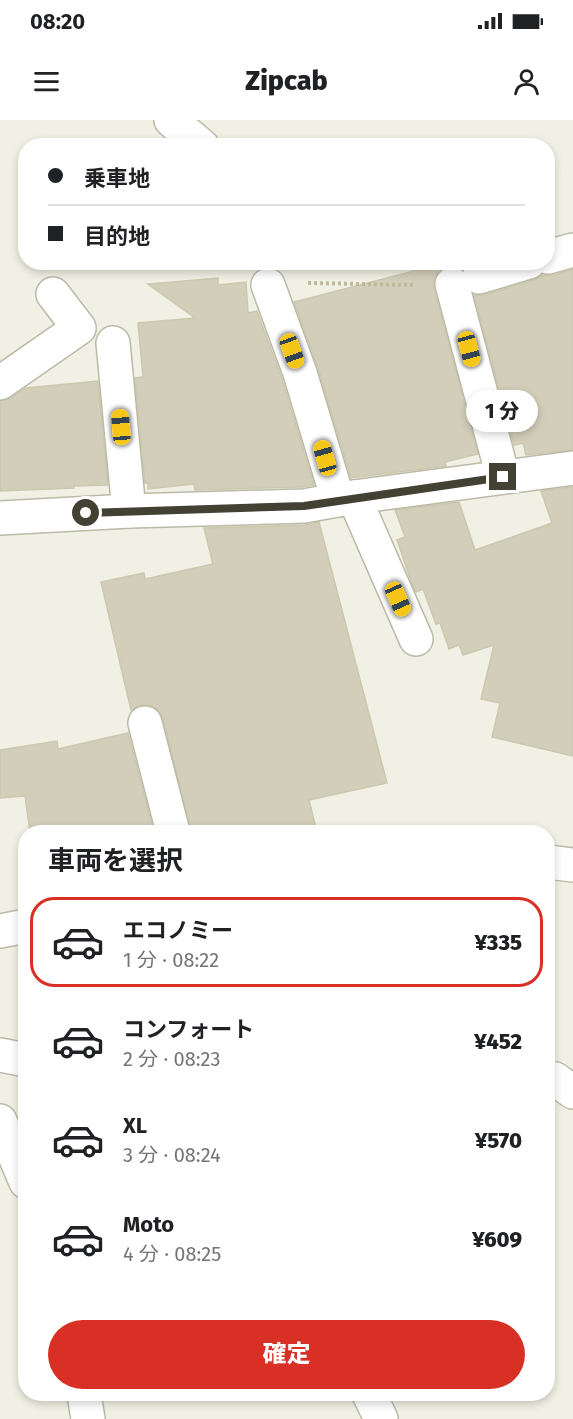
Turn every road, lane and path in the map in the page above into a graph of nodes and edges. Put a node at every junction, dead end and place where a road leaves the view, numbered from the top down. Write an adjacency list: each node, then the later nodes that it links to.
1 (171, 120): 2 (street)
2 (192, 138)
3 (573, 250): 4 (street)
4 (555, 255)
5 (502, 270): 6 (street)
6 (466, 281): 7 (path); 12 (street)
7 (268, 285): 13 (street)
8 (53, 294): 10 (street)
9 (113, 343): 14 (street)
10 (0, 383)
11 (573, 468): 12 (street)
12 (503, 477): 13 (street)
13 (346, 499): 14 (street); 16 (street)
14 (129, 511): 15 (street)
15 (0, 518)
16 (416, 639)
17 (145, 723): 18 (street)
18 (171, 825)
19 (555, 863): 20 (street)
20 (573, 865)
21 (18, 928): 22 (street)
22 (0, 931)
23 (0, 1055): 24 (street)
24 (18, 1058)
25 (555, 1078): 26 (street)
26 (573, 1092)
27 (0, 1121): 28 (street)
28 (18, 1163)
29 (85, 1401): 31 (street)
30 (372, 1401): 32 (street)
31 (88, 1419)
32 (381, 1419)

